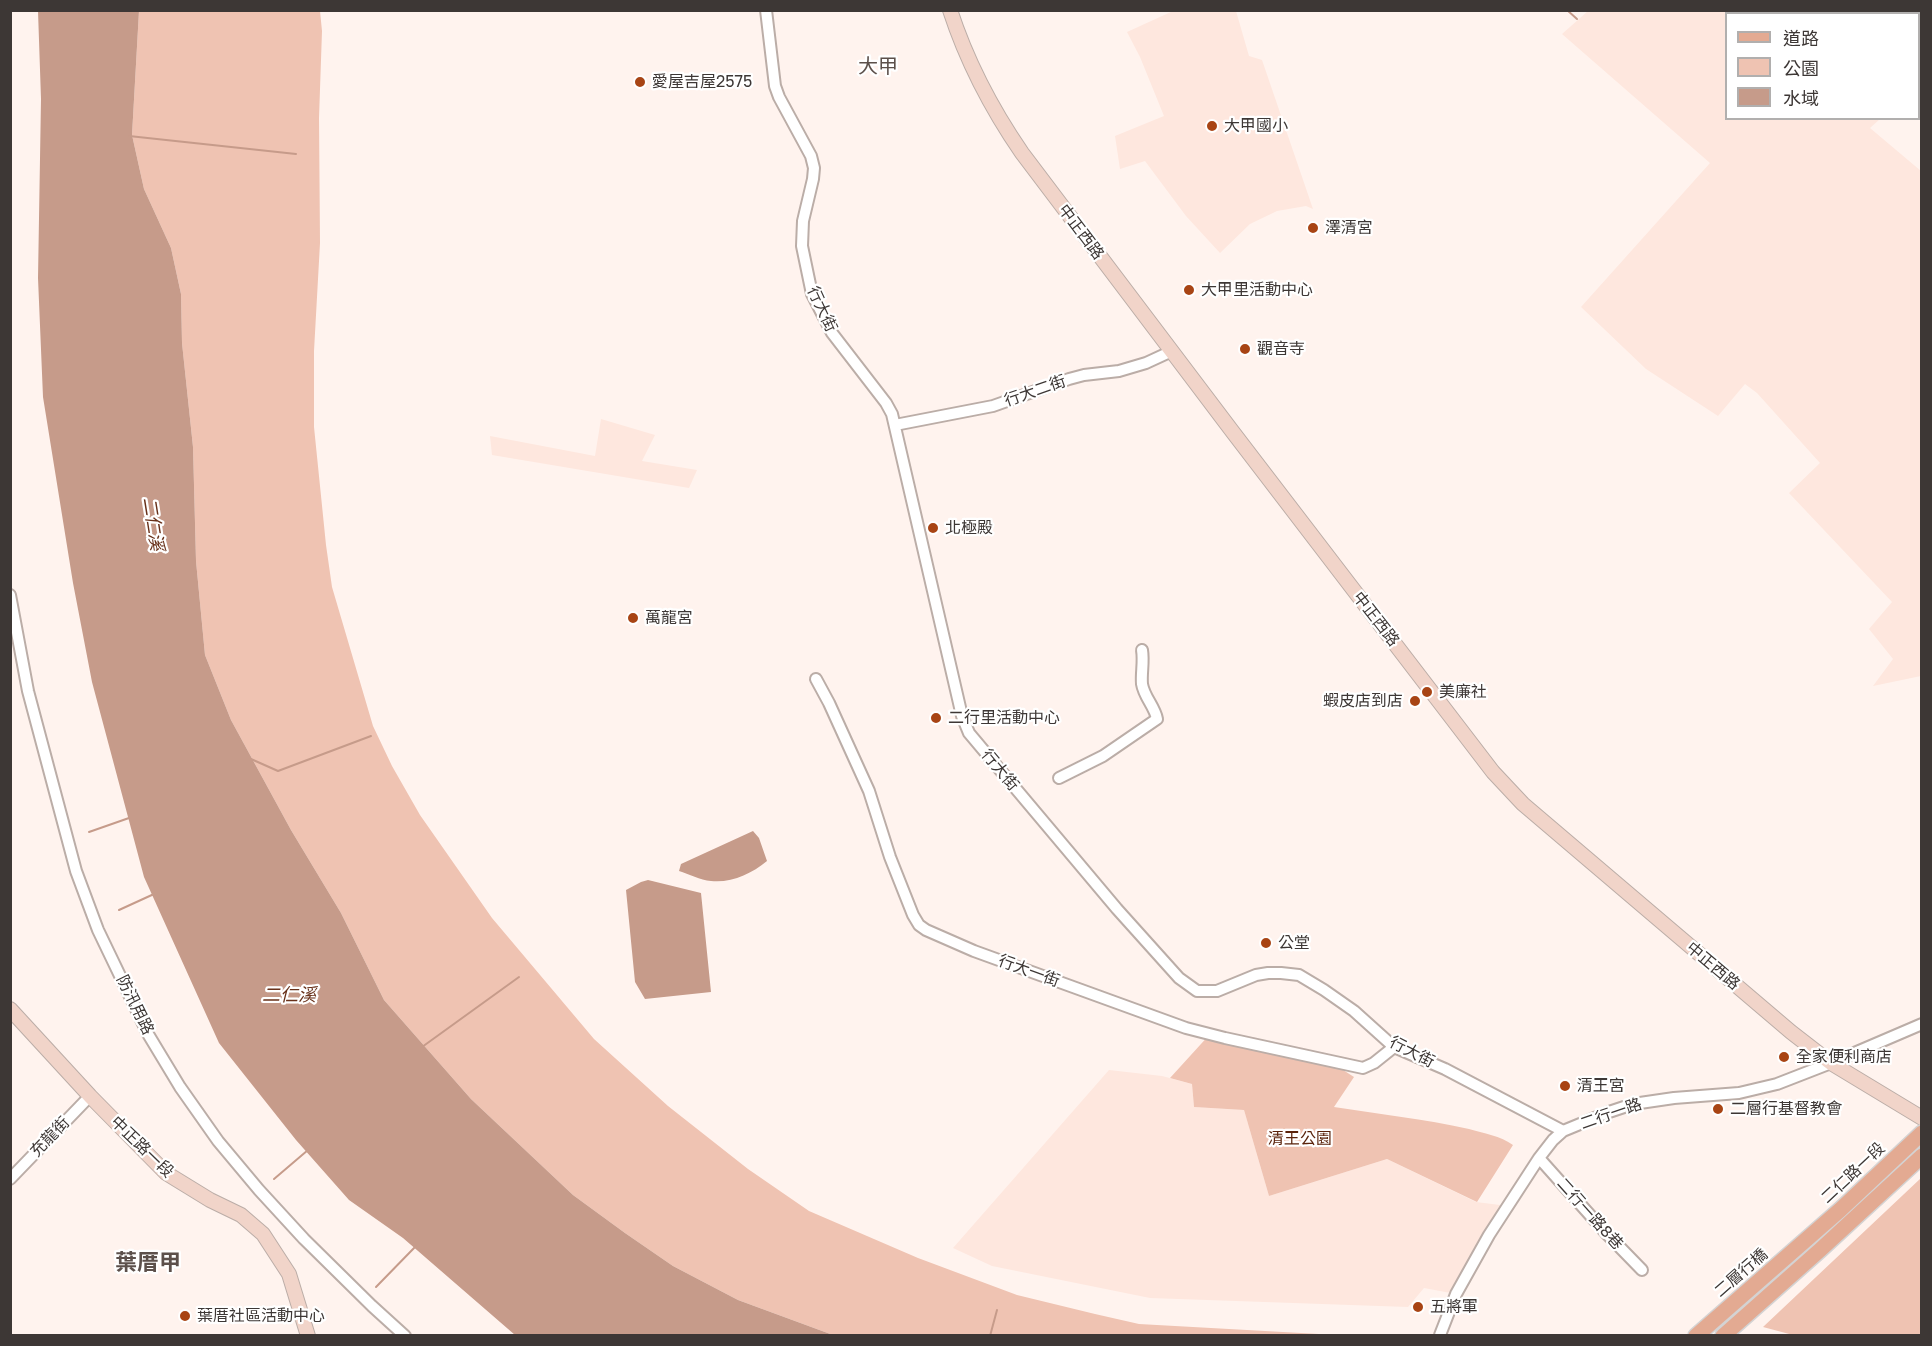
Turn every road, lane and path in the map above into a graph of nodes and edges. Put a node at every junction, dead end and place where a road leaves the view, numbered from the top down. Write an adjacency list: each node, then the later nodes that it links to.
1 (766, 10): 4 (street, 行大街)
2 (950, 10): 3 (street, 中正西路)
3 (1172, 351): 4 (street, 行大二街); 12 (street, 中正西路)
4 (895, 425): 11 (street, 行大街)
5 (10, 595): 23 (street, 防汛用路)
6 (1142, 650): 8 (street)
7 (816, 679): 11 (street, 行大一街)
8 (1059, 778)
9 (10, 1009): 13 (street, 中正路一段)
10 (1922, 1024): 12 (street, 二行一路)
11 (1394, 1047): 15 (street, 行大街)
12 (1831, 1063): 14 (street, 中正西路); 15 (street, 二行一路)
13 (90, 1096): 19 (street, 充龍街); 22 (street, 中正路一段)
14 (1922, 1118)
15 (1563, 1131): 18 (street, 二行一路)
16 (1922, 1133): 20 (main road, 二仁路一段)
17 (1922, 1156): 26 (main road, 二仁路一段)
18 (1539, 1158): 21 (street, 二行一路8巷); 24 (street, 二行一路)
19 (10, 1179)
20 (1809, 1238): 25 (main road, 二層行橋)
21 (1642, 1270)
22 (308, 1335)
23 (405, 1335)
24 (1440, 1335)
25 (1696, 1335)
26 (1723, 1335)

